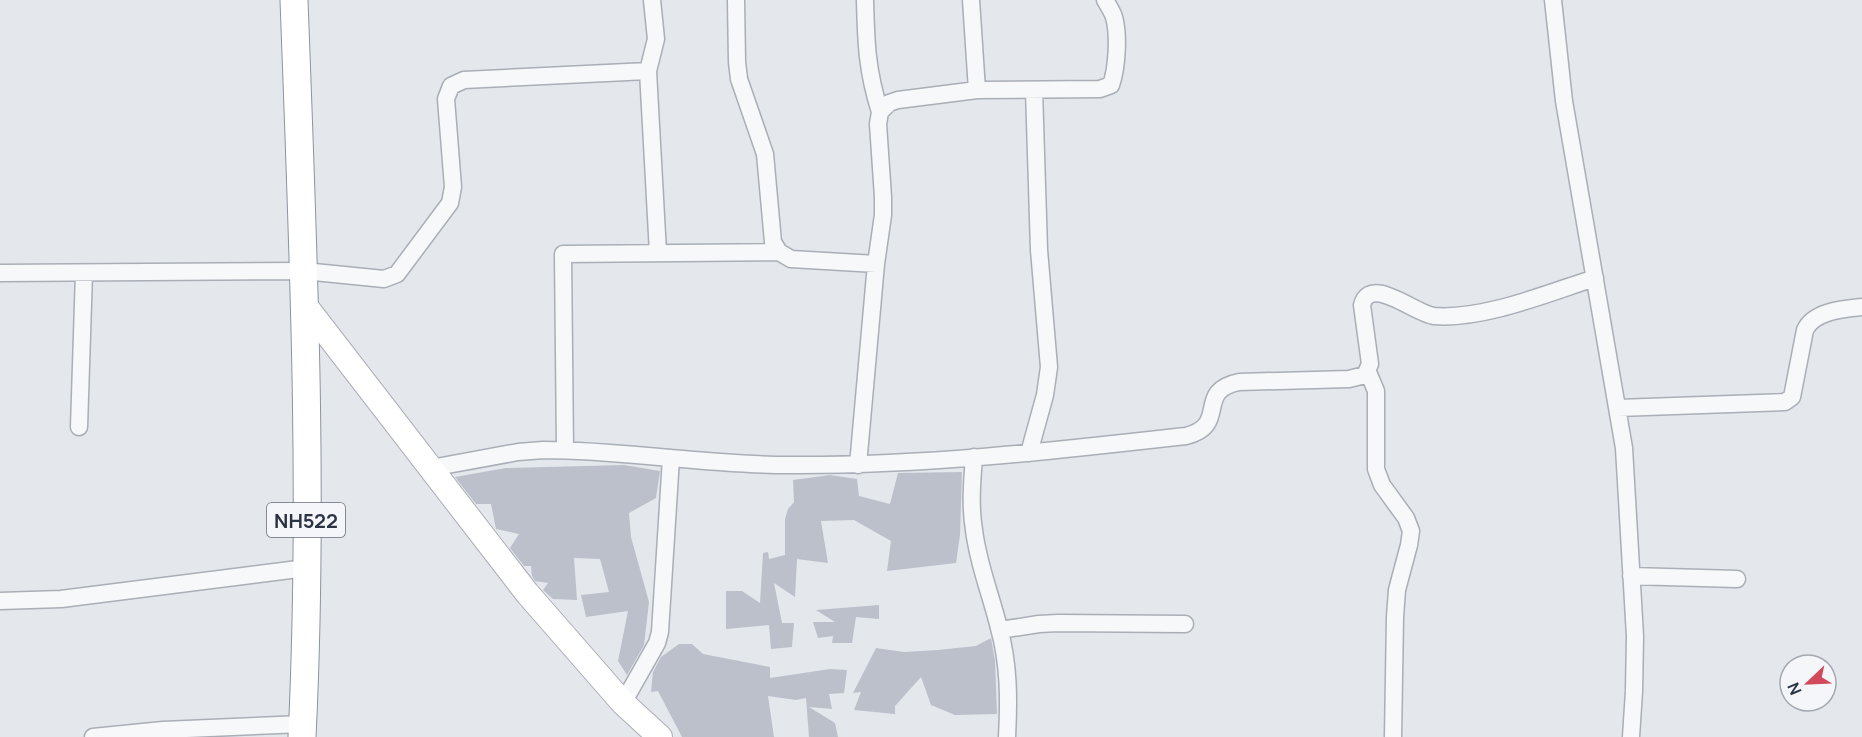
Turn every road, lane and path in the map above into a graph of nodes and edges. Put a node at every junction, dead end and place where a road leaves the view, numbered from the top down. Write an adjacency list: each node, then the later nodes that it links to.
1 (294, 0): 15 (highway, NH522)
2 (652, 0): 8 (street)
3 (736, 0): 12 (street)
4 (865, 0): 11 (street)
5 (970, 0): 9 (street)
6 (1105, 0): 10 (street)
7 (1553, 0): 18 (street)
8 (648, 71): 13 (street); 15 (street)
9 (977, 90): 10 (street); 11 (street)
10 (1034, 90): 25 (street)
11 (880, 112): 14 (street)
12 (779, 252): 13 (street); 14 (street)
13 (658, 254): 24 (street)
14 (876, 264): 28 (street)
15 (304, 271): 17 (street); 19 (highway, NH522)
16 (0, 273): 17 (street)
17 (84, 273): 23 (street)
18 (1595, 278): 21 (street); 22 (street)
19 (304, 304): 29 (main road); 30 (highway, NH522)
20 (1862, 307): 22 (street)
21 (1368, 372): 25 (street); 41 (street)
22 (1618, 408): 31 (street)
23 (79, 427)
24 (565, 450): 27 (street); 29 (street)
25 (1029, 453): 26 (street)
26 (974, 457): 28 (street); 35 (street)
27 (671, 458): 28 (street); 36 (street)
28 (858, 465)
29 (431, 468): 36 (main road)
30 (306, 568): 33 (street); 37 (highway, NH522)
31 (1631, 576): 32 (street); 42 (street)
32 (1737, 579)
33 (0, 601)
34 (1185, 624): 35 (street)
35 (1000, 630): 40 (street)
36 (623, 703): 39 (main road)
37 (302, 730): 38 (street)
38 (93, 737)
39 (660, 737)
40 (1007, 737)
41 (1393, 737)
42 (1631, 737)

